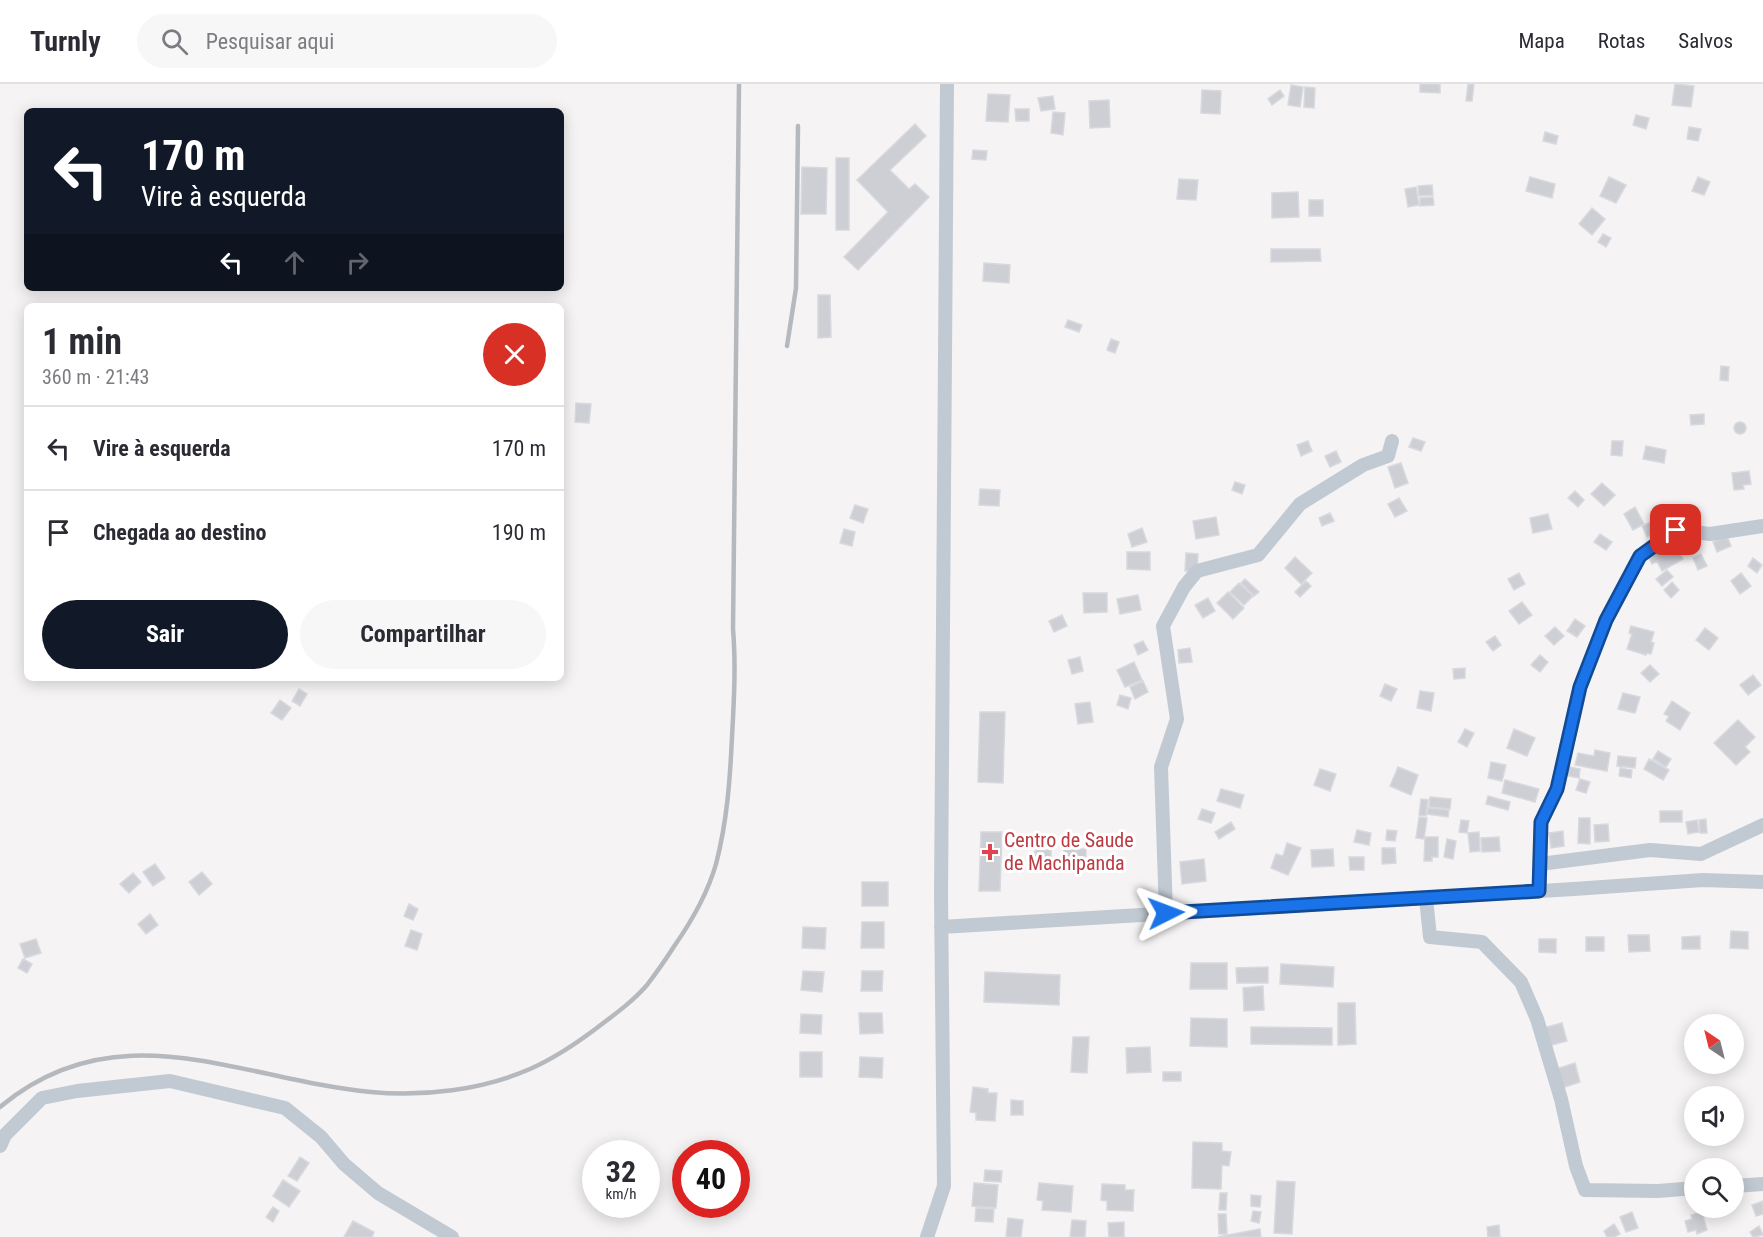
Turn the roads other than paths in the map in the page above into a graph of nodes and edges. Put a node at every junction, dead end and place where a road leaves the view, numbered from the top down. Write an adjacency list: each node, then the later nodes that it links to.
1 (947, 84): 10 (street)
2 (1392, 441): 9 (street)
3 (1763, 526): 5 (street)
4 (1763, 825): 5 (street)
5 (1540, 864): 7 (street)
6 (1763, 882): 7 (street)
7 (1539, 891): 8 (street)
8 (1426, 898): 9 (street); 14 (street)
9 (1166, 913): 10 (street)
10 (941, 927): 16 (street)
11 (0, 1146): 15 (street)
12 (1763, 1184): 13 (street)
13 (1744, 1185)
14 (1684, 1189)
15 (452, 1237)
16 (927, 1237)

